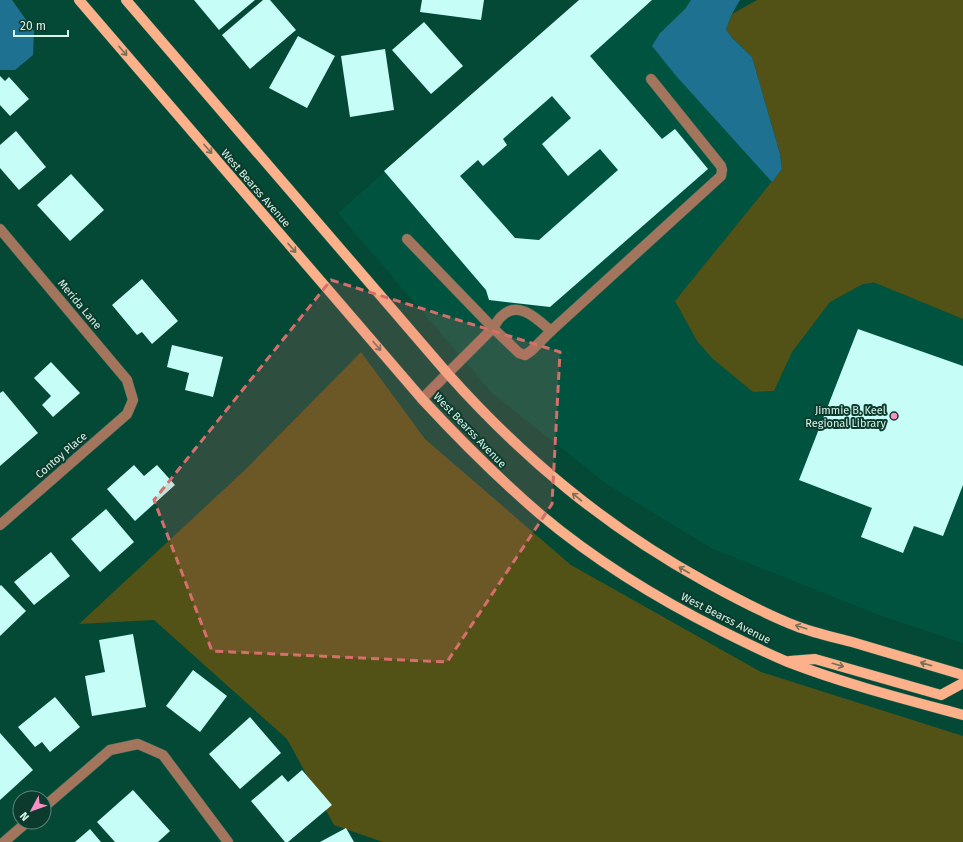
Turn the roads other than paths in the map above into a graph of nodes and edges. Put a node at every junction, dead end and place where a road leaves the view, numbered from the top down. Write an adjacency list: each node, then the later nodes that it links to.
1 (79, 0): 9 (main road, West Bearss Avenue, one-way to 9)
2 (126, 0): 8 (main road, West Bearss Avenue)
3 (651, 79): 7 (street)
4 (0, 229): 10 (street, Merida Lane)
5 (406, 238): 6 (street)
6 (493, 328): 7 (street); 7 (street); 8 (street)
7 (551, 331)
8 (448, 374): 9 (street); 13 (main road, West Bearss Avenue, one-way to 8)
9 (422, 399): 12 (main road, West Bearss Avenue)
10 (133, 400): 11 (street, Contoy Place)
11 (0, 525)
12 (786, 661): 14 (main road, one-way to 14); 15 (main road, West Bearss Avenue)
13 (963, 675)
14 (963, 683)
15 (963, 715)
16 (52, 800): 19 (street)
17 (18, 830): 18 (street)
18 (4, 842)
19 (228, 842)

